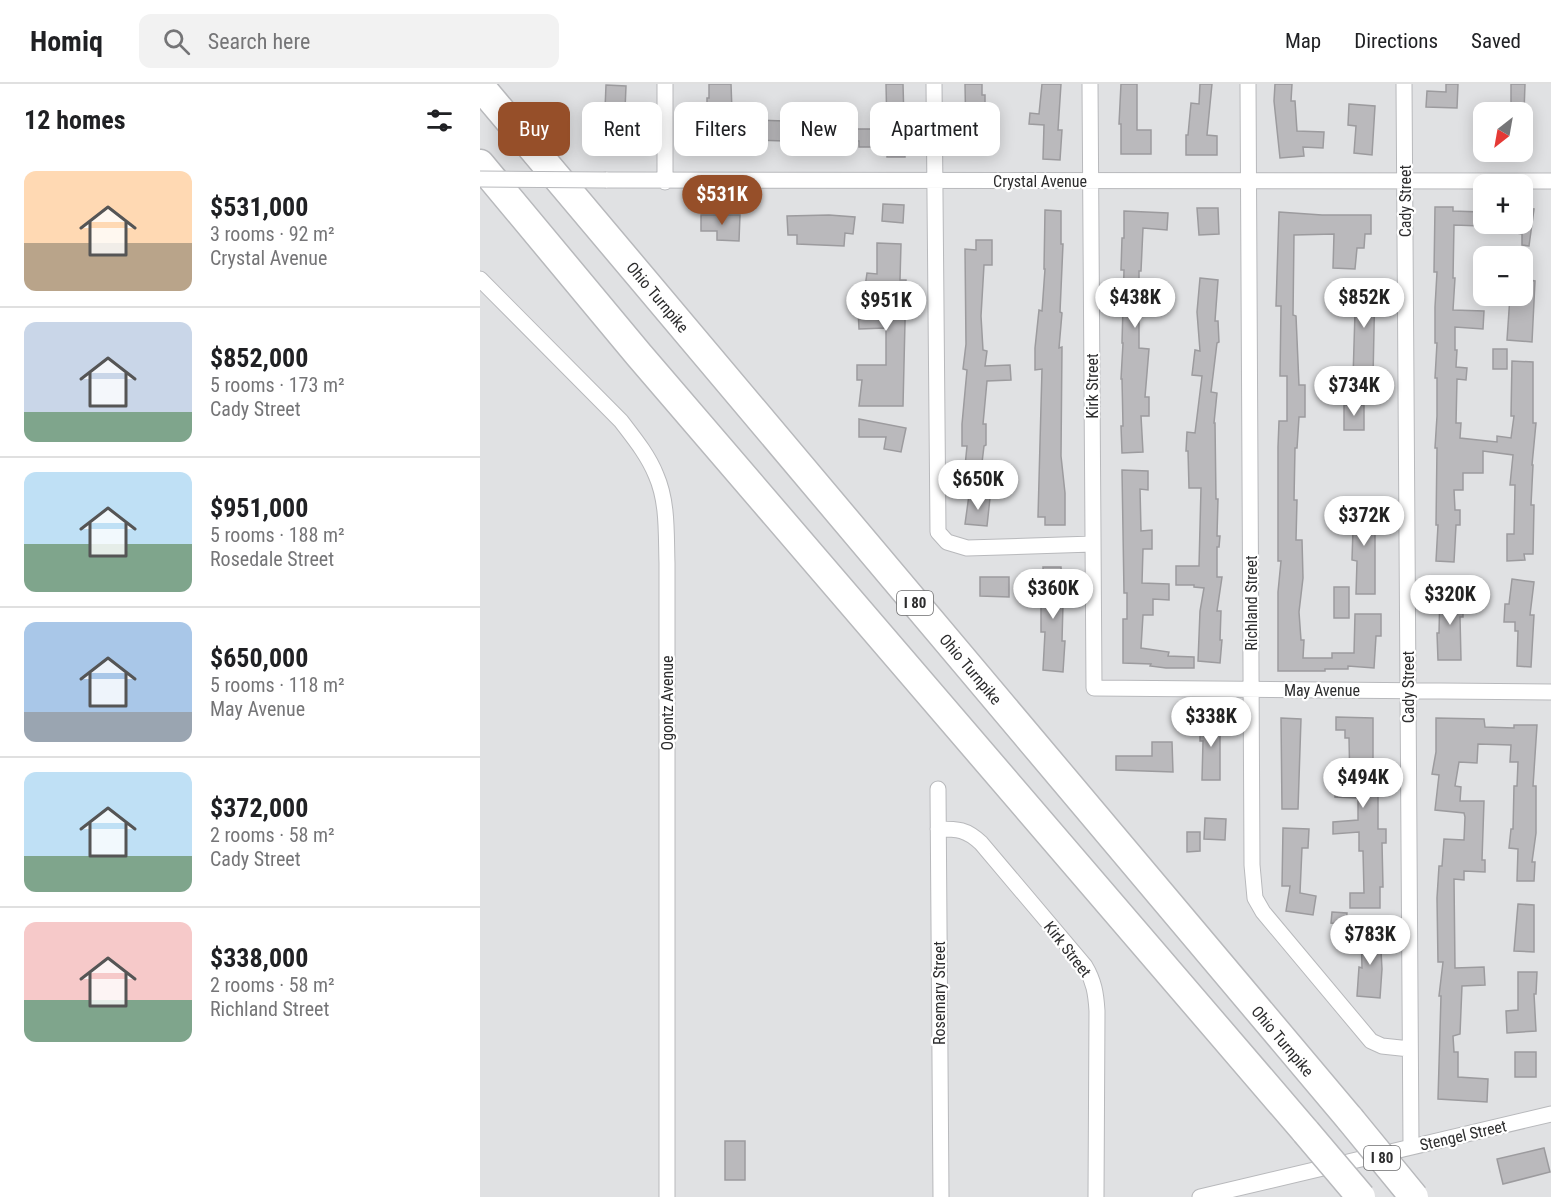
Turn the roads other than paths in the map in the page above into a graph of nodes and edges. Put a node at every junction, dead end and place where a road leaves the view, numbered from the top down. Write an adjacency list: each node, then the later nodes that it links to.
1 (665, 84): 14 (street)
2 (933, 84): 9 (street)
3 (1090, 84): 10 (street, Kirk Street)
4 (1248, 84): 11 (street, Richland Street)
5 (1404, 84): 12 (street, Cady Street)
6 (480, 86): 31 (highway, Ohio Turnpike / I 80, bridge)
7 (480, 164): 30 (highway, I 80, bridge)
8 (480, 179): 14 (street, Crystal Avenue, bridge)
9 (934, 181): 10 (street, Crystal Avenue); 14 (street, Crystal Avenue); 16 (street)
10 (1091, 181): 11 (street, Crystal Avenue); 16 (street, Kirk Street)
11 (1249, 181): 12 (street, Crystal Avenue); 18 (street, Richland Street)
12 (1404, 181): 13 (street, Crystal Avenue); 19 (street, Cady Street)
13 (1551, 181)
14 (665, 182)
15 (480, 279): 27 (street, Ogontz Avenue)
16 (1093, 544): 17 (street, Kirk Street)
17 (1094, 688): 18 (street, May Avenue)
18 (1252, 690): 19 (street, May Avenue); 23 (street, Richland Street)
19 (1408, 691): 20 (street, May Avenue); 23 (street, Cady Street)
20 (1551, 692)
21 (938, 789): 22 (street, Rosemary Street)
22 (938, 829): 28 (street, Rosemary Street); 29 (street, Kirk Street)
23 (1410, 1049): 25 (street, Cady Street)
24 (1551, 1114): 25 (street, Stengel Street)
25 (1411, 1147): 26 (street, Stengel Street)
26 (1206, 1196)
27 (667, 1197)
28 (941, 1197)
29 (1096, 1197)
30 (1361, 1197)
31 (1414, 1197)

